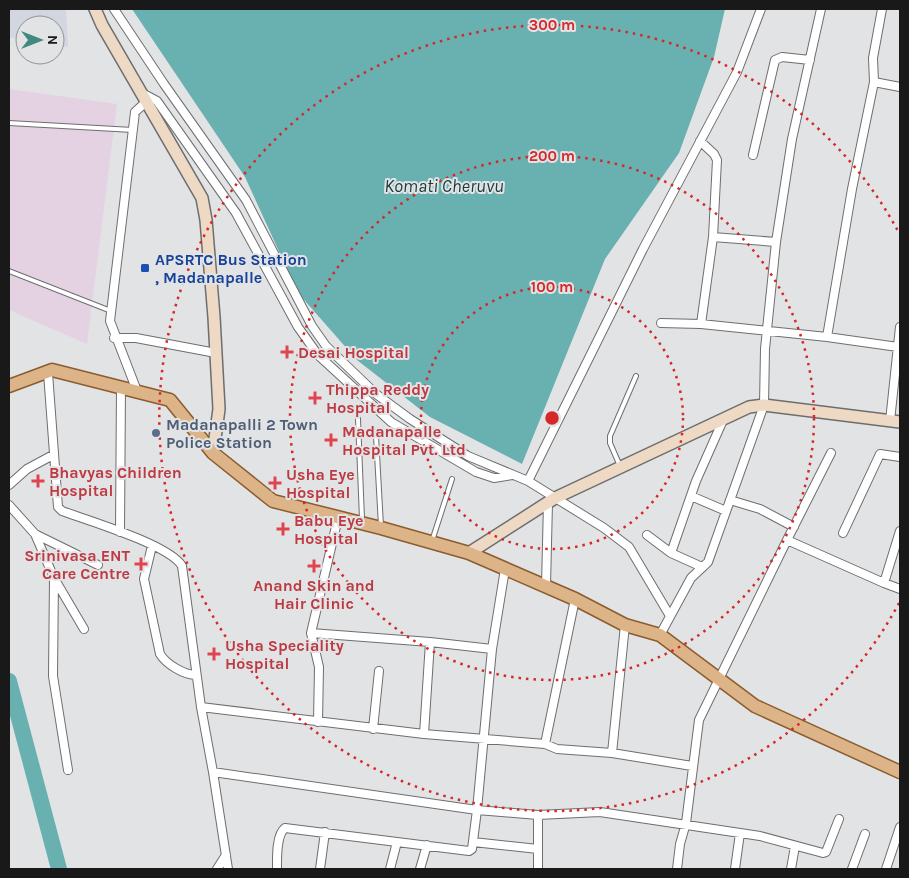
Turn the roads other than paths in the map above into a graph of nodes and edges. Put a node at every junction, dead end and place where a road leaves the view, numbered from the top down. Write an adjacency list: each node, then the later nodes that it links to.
1 (95, 9): 9 (street)
2 (114, 9): 41 (street)
3 (761, 9): 12 (street)
4 (821, 9): 6 (street)
5 (882, 9): 7 (street)
6 (810, 60): 13 (street); 15 (street)
7 (874, 82): 8 (street); 22 (street)
8 (900, 87)
9 (145, 97): 11 (street); 25 (street); 41 (street)
10 (9, 123): 11 (lane)
11 (133, 130): 17 (street)
12 (700, 141): 14 (street); 43 (street)
13 (753, 155)
14 (713, 237): 15 (street); 19 (street)
15 (776, 242): 21 (street)
16 (9, 271): 17 (lane)
17 (111, 310): 23 (street)
18 (661, 323): 19 (street)
19 (701, 324): 21 (street)
20 (900, 327): 24 (street)
21 (767, 330): 22 (street); 31 (street)
22 (827, 336): 24 (street)
23 (114, 338): 25 (street); 30 (street)
24 (898, 347): 34 (street)
25 (216, 353): 36 (street)
26 (48, 373): 28 (main road); 29 (main road); 38 (street)
27 (636, 376): 40 (lane)
28 (9, 386)
29 (121, 386): 30 (main road); 55 (street)
30 (137, 391): 36 (main road)
31 (764, 405): 32 (street); 34 (street); 47 (street)
32 (724, 418): 40 (street); 45 (street)
33 (358, 419): 51 (lane)
34 (895, 421)
35 (376, 436): 53 (lane)
36 (213, 453): 50 (main road)
37 (831, 453): 52 (street)
38 (53, 455): 44 (street); 55 (street)
39 (900, 457): 56 (street)
40 (621, 468): 46 (street)
41 (512, 475): 43 (street)
42 (452, 479): 60 (lane)
43 (528, 481): 46 (street)
44 (9, 485)
45 (691, 496): 49 (street); 63 (street)
46 (551, 500): 62 (street); 69 (street); 72 (street)
47 (730, 500): 49 (street); 52 (street)
48 (9, 505): 57 (street)
49 (726, 511): 65 (street)
50 (338, 518): 51 (main road); 75 (street)
51 (362, 523): 53 (main road)
52 (794, 527): 59 (street)
53 (381, 528): 60 (main road)
54 (900, 531): 68 (street)
55 (120, 532): 61 (street)
56 (843, 533)
57 (35, 534): 64 (street); 67 (street)
58 (646, 535): 63 (street)
59 (787, 540): 68 (street); 81 (street)
60 (432, 542): 62 (main road)
61 (152, 546): 80 (street); 80 (street)
62 (469, 553): 66 (main road)
63 (671, 553): 65 (street)
64 (98, 565)
65 (702, 567): 72 (street)
66 (505, 569): 69 (main road); 78 (street)
67 (54, 578): 74 (street); 90 (street)
68 (884, 582): 70 (street)
69 (546, 586): 71 (main road)
70 (900, 589)
71 (575, 599): 73 (main road); 87 (street)
72 (670, 616): 76 (street)
73 (625, 625): 76 (main road); 88 (street)
74 (84, 630)
75 (311, 633): 77 (street); 83 (street)
76 (660, 635): 81 (main road)
77 (430, 642): 78 (street); 85 (street)
78 (492, 649): 86 (street)
79 (378, 670): 84 (street)
80 (196, 675): 82 (street)
81 (720, 680): 89 (street); 92 (main road)
82 (200, 707): 83 (street); 91 (street)
83 (318, 722): 84 (street)
84 (374, 729): 85 (street)
85 (424, 734): 86 (street)
86 (484, 738): 87 (street); 93 (street)
87 (545, 744): 88 (street)
88 (612, 753): 89 (street)
89 (692, 766): 96 (street)
90 (68, 770)
91 (213, 772): 93 (street); 106 (street)
92 (900, 772)
93 (477, 810): 94 (street); 102 (street)
94 (538, 815): 96 (street); 105 (street)
95 (839, 819): 104 (street)
96 (686, 823): 99 (street); 114 (street)
97 (900, 827): 118 (street)
98 (325, 832): 101 (street); 109 (street); 110 (street)
99 (740, 833): 104 (street); 115 (street)
100 (865, 834): 117 (street)
101 (397, 842): 103 (street); 111 (street)
102 (473, 842): 103 (street); 105 (street)
103 (427, 845): 112 (street)
104 (795, 846): 116 (street)
105 (538, 849): 113 (street)
106 (226, 855): 107 (street); 108 (street)
107 (217, 869)
108 (228, 869)
109 (277, 869)
110 (320, 869)
111 (390, 869)
112 (420, 869)
113 (538, 869)
114 (677, 869)
115 (735, 869)
116 (791, 869)
117 (852, 869)
118 (886, 869)

